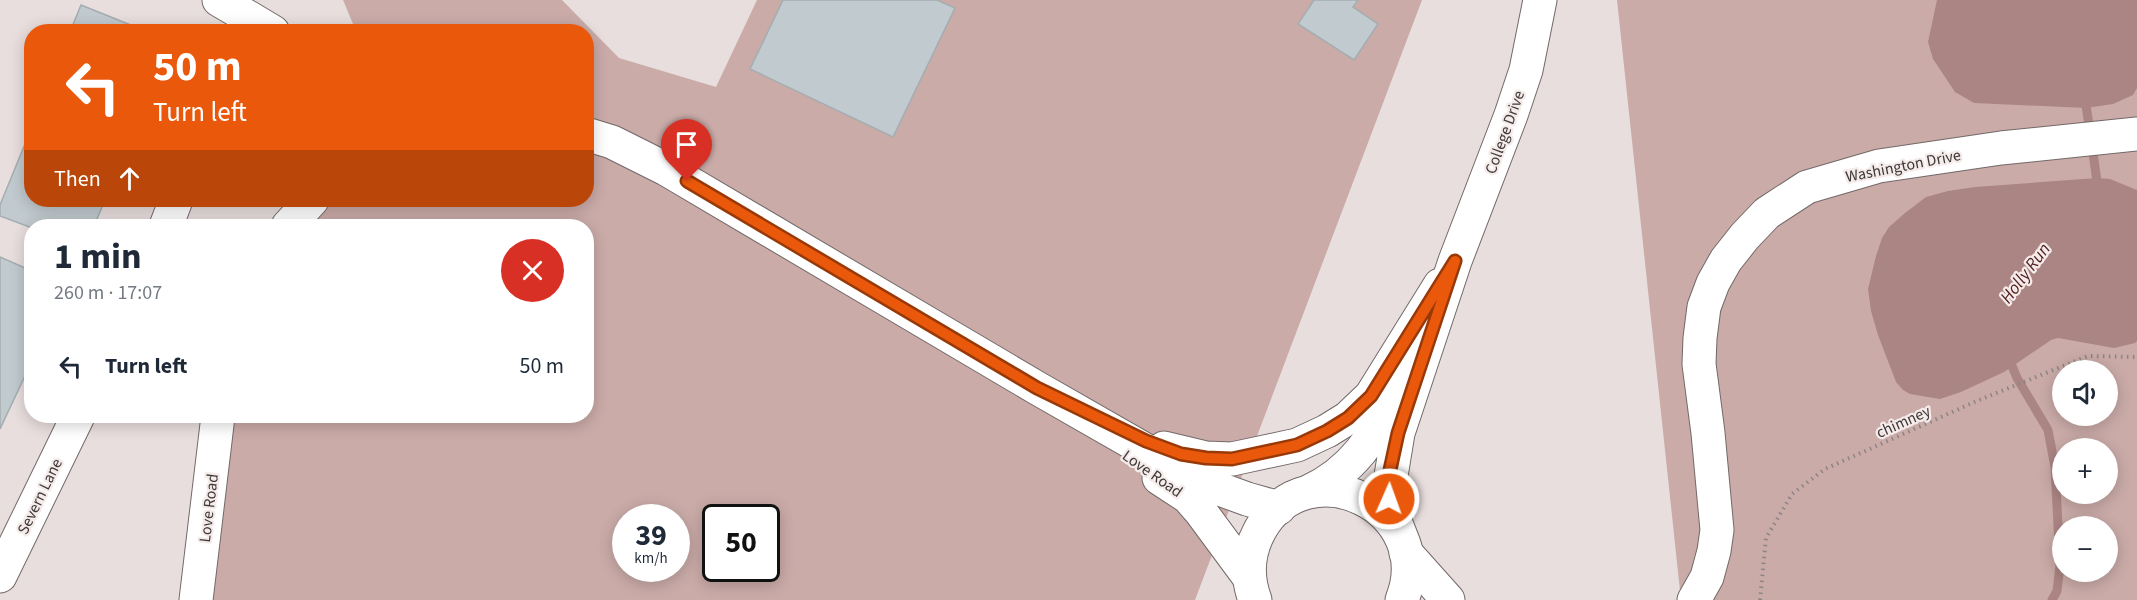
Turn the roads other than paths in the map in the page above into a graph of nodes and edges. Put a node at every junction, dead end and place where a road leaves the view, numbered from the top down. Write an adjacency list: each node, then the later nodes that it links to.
1 (219, 0): 3 (street)
2 (1540, 0): 8 (street, College Drive)
3 (250, 24)
4 (2124, 135): 19 (street, Washington Drive)
5 (594, 136): 9 (street, Love Road)
6 (306, 207): 7 (street)
7 (294, 219)
8 (1455, 261): 9 (street); 12 (street, College Drive); 13 (street, College Drive)
9 (1037, 388): 12 (street, Love Road); 15 (street, Love Road)
10 (75, 423): 14 (street, Severn Lane)
11 (217, 423): 16 (street, Love Road)
12 (1287, 503): 13 (street); 15 (street)
13 (1405, 548): 17 (street); 18 (street)
14 (0, 576)
15 (1252, 589)
16 (196, 600)
17 (1402, 600)
18 (1448, 600)
19 (1694, 600)

